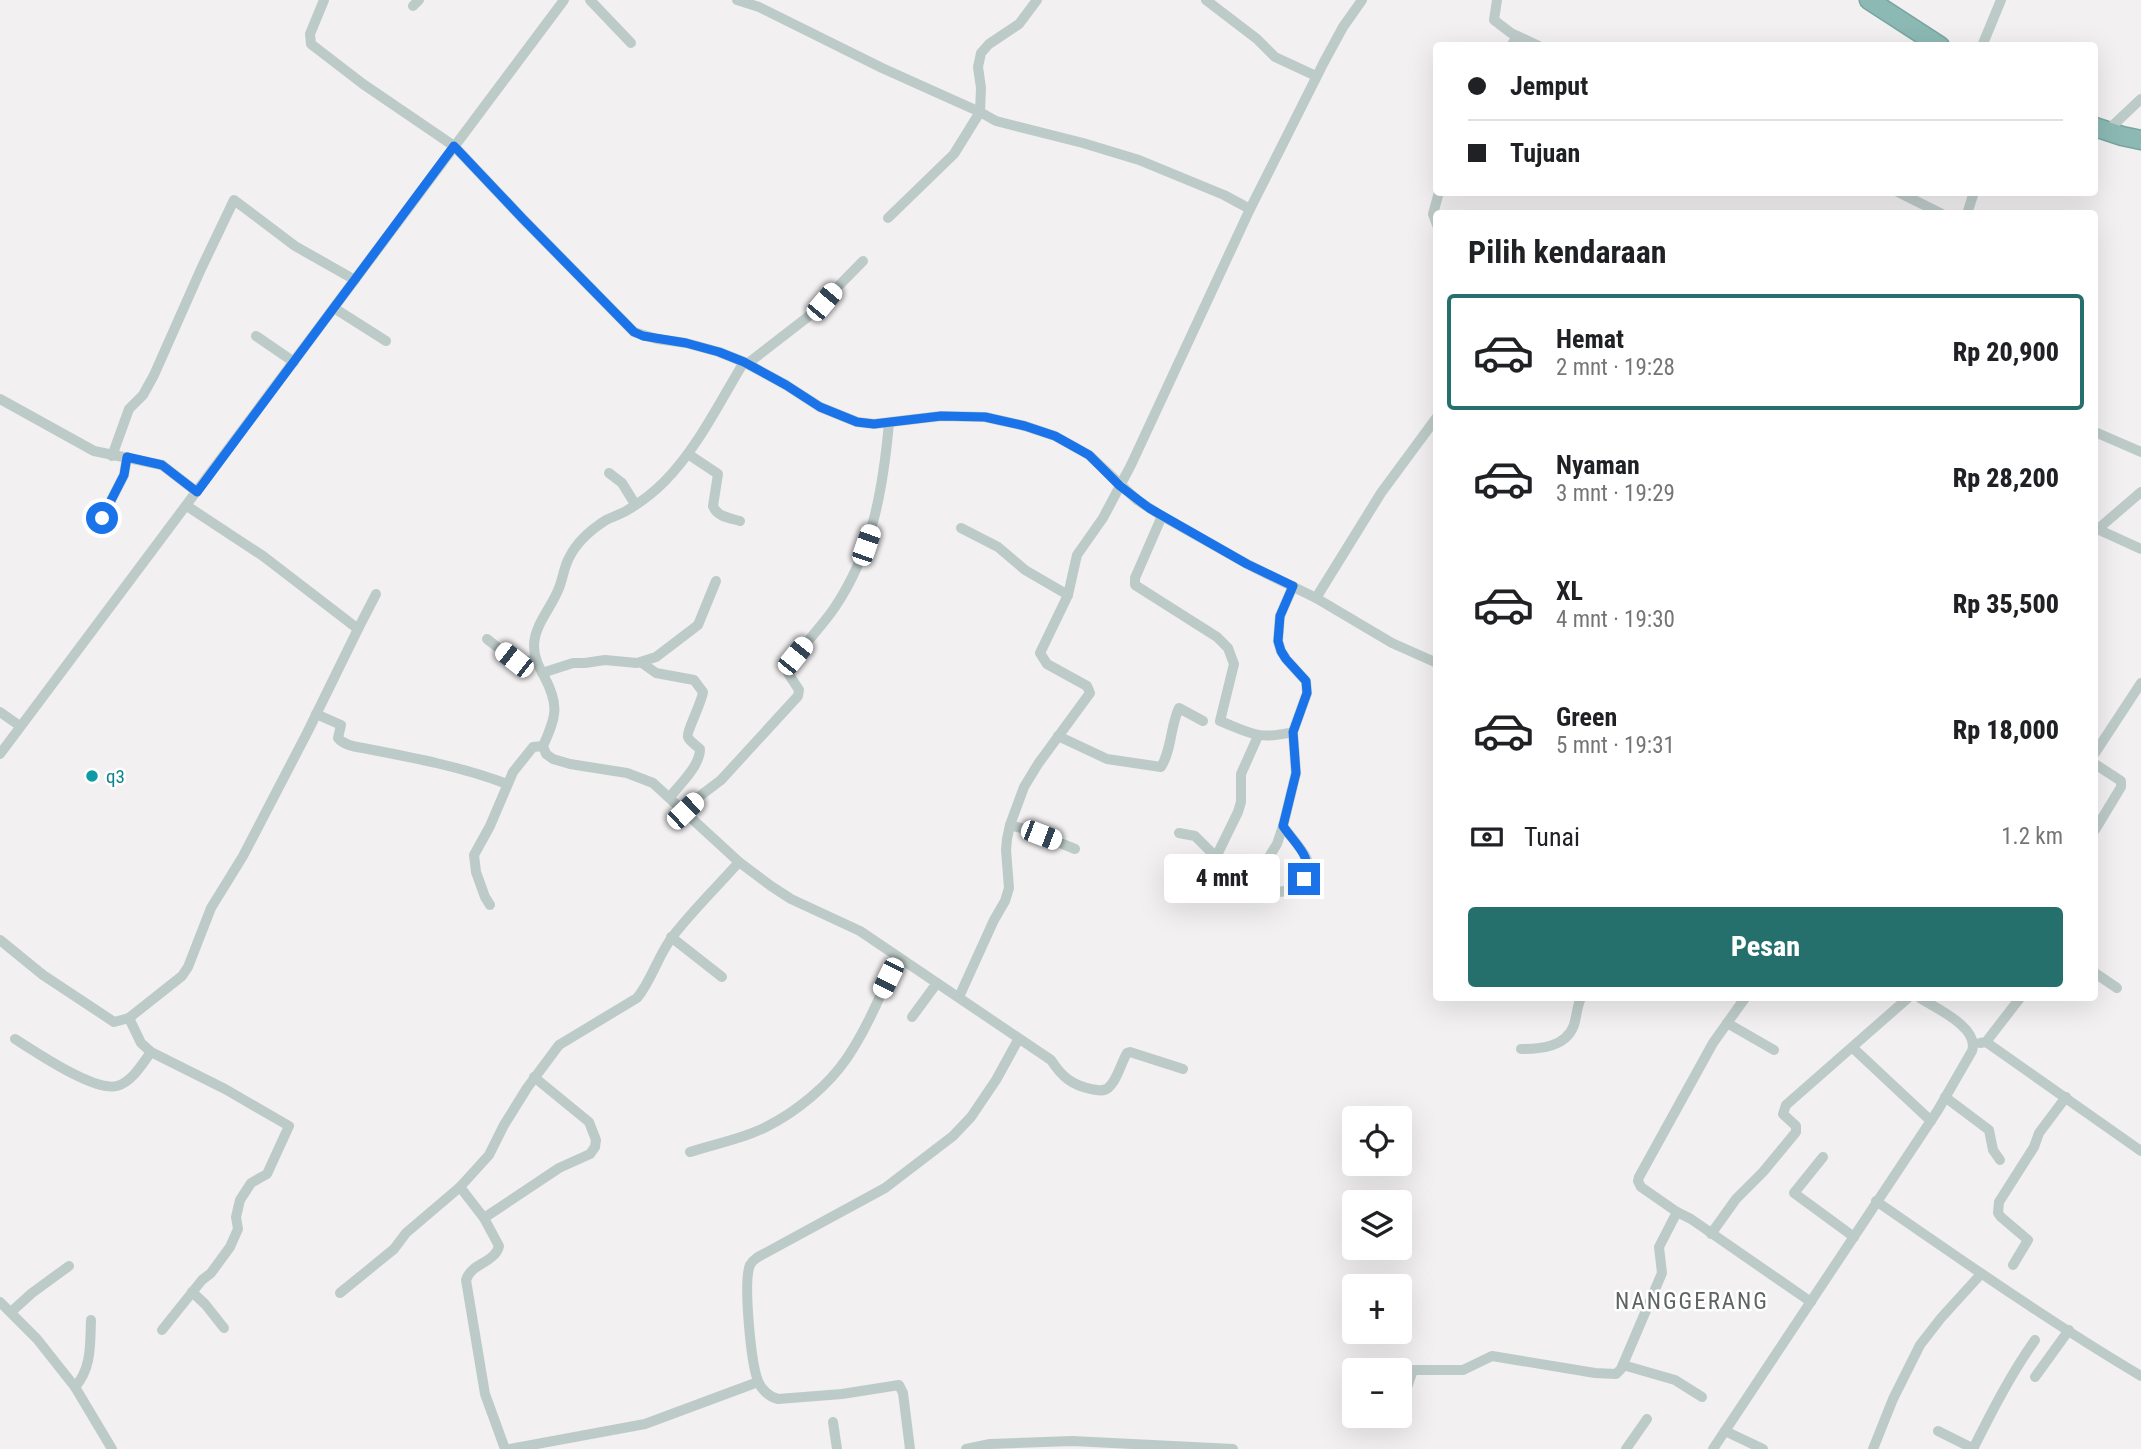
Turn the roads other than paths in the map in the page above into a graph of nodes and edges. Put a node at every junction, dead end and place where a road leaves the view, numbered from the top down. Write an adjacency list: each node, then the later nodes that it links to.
1 (324, 0): 20 (street)
2 (564, 0): 20 (street)
3 (590, 0): 14 (street)
4 (737, 0): 17 (street)
5 (1037, 0): 17 (street)
6 (1206, 0): 15 (street)
7 (1362, 0): 15 (street)
8 (1497, 0): 11 (street)
9 (1870, 0): 12 (highway)
10 (2001, 0): 13 (street)
11 (1514, 41)
12 (1934, 42)
13 (1984, 42)
14 (632, 43)
15 (1316, 76): 22 (street)
16 (2141, 99): 18 (street)
17 (980, 112): 22 (street); 24 (street)
18 (2101, 129): 19 (highway)
19 (2141, 140)
20 (454, 146): 26 (street); 31 (street)
21 (1906, 196): 23 (street)
22 (1250, 209): 41 (street)
23 (1934, 210)
24 (888, 218)
25 (863, 261): 31 (street)
26 (355, 280): 27 (street); 38 (street)
27 (334, 308): 29 (street); 30 (street)
28 (256, 336): 30 (street)
29 (386, 341)
30 (295, 362): 42 (street)
31 (745, 363): 34 (street); 37 (street)
32 (0, 399): 38 (street)
33 (1433, 422): 57 (street)
34 (889, 423): 41 (street); 78 (street)
35 (2098, 433): 36 (street)
36 (2141, 452)
37 (688, 454): 44 (street); 48 (street)
38 (112, 456): 39 (street)
39 (127, 457): 42 (street); 47 (street)
40 (609, 472): 44 (street)
41 (1120, 486): 46 (street); 56 (street)
42 (197, 492): 45 (street)
43 (2141, 492): 49 (street)
44 (635, 504): 60 (street)
45 (187, 506): 58 (street); 68 (street)
46 (1162, 516): 54 (street); 71 (street)
47 (102, 518)
48 (740, 522)
49 (2098, 526)
50 (961, 528): 56 (street)
51 (2098, 529): 52 (street)
52 (2141, 549)
53 (716, 581): 62 (street)
54 (1293, 586): 57 (street); 69 (street)
55 (376, 594): 58 (street)
56 (1068, 595): 70 (street)
57 (1316, 598): 61 (street)
58 (358, 629): 66 (street)
59 (486, 639): 60 (street)
60 (536, 660): 63 (street)
61 (1433, 661)
62 (642, 663): 63 (street); 77 (street)
63 (542, 673): 72 (street)
64 (2141, 683): 73 (street)
65 (0, 712): 68 (street)
66 (316, 715): 76 (street); 101 (street)
67 (1203, 721): 70 (street)
68 (20, 726): 74 (street)
69 (1293, 732): 71 (street); 81 (street)
70 (1058, 736): 79 (street)
71 (1258, 736): 84 (street)
72 (543, 746): 76 (street); 77 (street)
73 (2098, 748)
74 (0, 754)
75 (2098, 766): 80 (street)
76 (507, 783): 87 (street)
77 (670, 797): 78 (street)
78 (685, 811): 85 (street)
79 (1010, 825): 83 (street); 95 (street)
80 (2098, 825)
81 (1283, 826): 86 (street); 86 (street)
82 (1179, 833): 84 (street)
83 (1075, 849)
84 (1216, 857): 86 (street)
85 (739, 862): 88 (street); 90 (street)
86 (1253, 883)
87 (490, 905)
88 (671, 937): 92 (street); 113 (street)
89 (0, 940): 101 (street)
90 (898, 957): 93 (street); 118 (street)
91 (2098, 975): 94 (street)
92 (722, 977)
93 (937, 983): 95 (street); 102 (street)
94 (2117, 988)
95 (959, 997): 105 (street)
96 (1580, 1001): 109 (street)
97 (1743, 1001): 103 (street)
98 (1905, 1001): 108 (street)
99 (1925, 1001): 107 (street)
100 (2019, 1001): 106 (street)
101 (129, 1017): 111 (street)
102 (912, 1017)
103 (1727, 1023): 110 (street); 123 (street)
104 (15, 1039): 111 (street)
105 (1018, 1040): 112 (street); 144 (street)
106 (1986, 1042): 107 (street); 115 (street)
107 (1974, 1044): 114 (street)
108 (1853, 1048): 116 (street); 125 (street)
109 (1521, 1049)
110 (1774, 1050)
111 (151, 1052): 130 (street)
112 (1183, 1069)
113 (534, 1077): 121 (street); 124 (street)
114 (1945, 1097): 116 (street); 120 (street)
115 (2066, 1097): 117 (street); 127 (street)
116 (1931, 1121): 122 (street)
117 (2141, 1150)
118 (690, 1152)
119 (1824, 1157): 126 (street)
120 (2000, 1160)
121 (460, 1187): 124 (street); 131 (street)
122 (1876, 1201): 126 (street); 129 (street)
123 (1677, 1212): 125 (street); 140 (street)
124 (484, 1218): 152 (street)
125 (1711, 1234): 133 (street)
126 (1854, 1237): 133 (street)
127 (2013, 1265)
128 (69, 1266): 134 (street)
129 (1981, 1274): 138 (street); 161 (street)
130 (192, 1292): 136 (street); 137 (street)
131 (340, 1293)
132 (0, 1301): 134 (street)
133 (1811, 1302): 149 (street)
134 (12, 1312): 145 (street)
135 (91, 1320): 145 (street)
136 (224, 1328)
137 (162, 1330)
138 (2069, 1330): 142 (street); 143 (street)
139 (2035, 1340): 162 (street)
140 (1623, 1365): 141 (street); 146 (street)
141 (1412, 1373)
142 (2141, 1376)
143 (2035, 1377)
144 (758, 1382): 153 (street); 155 (street)
145 (75, 1387): 151 (street)
146 (1702, 1397)
147 (1647, 1419): 158 (street)
148 (832, 1422): 154 (street)
149 (1725, 1431): 159 (street); 160 (street)
150 (1938, 1431): 162 (street)
151 (112, 1449)
152 (505, 1449)
153 (510, 1449)
154 (837, 1449)
155 (910, 1449)
156 (966, 1449): 157 (street)
157 (1233, 1449)
158 (1626, 1449)
159 (1713, 1449)
160 (1763, 1449)
161 (1873, 1449)
162 (1974, 1449)

